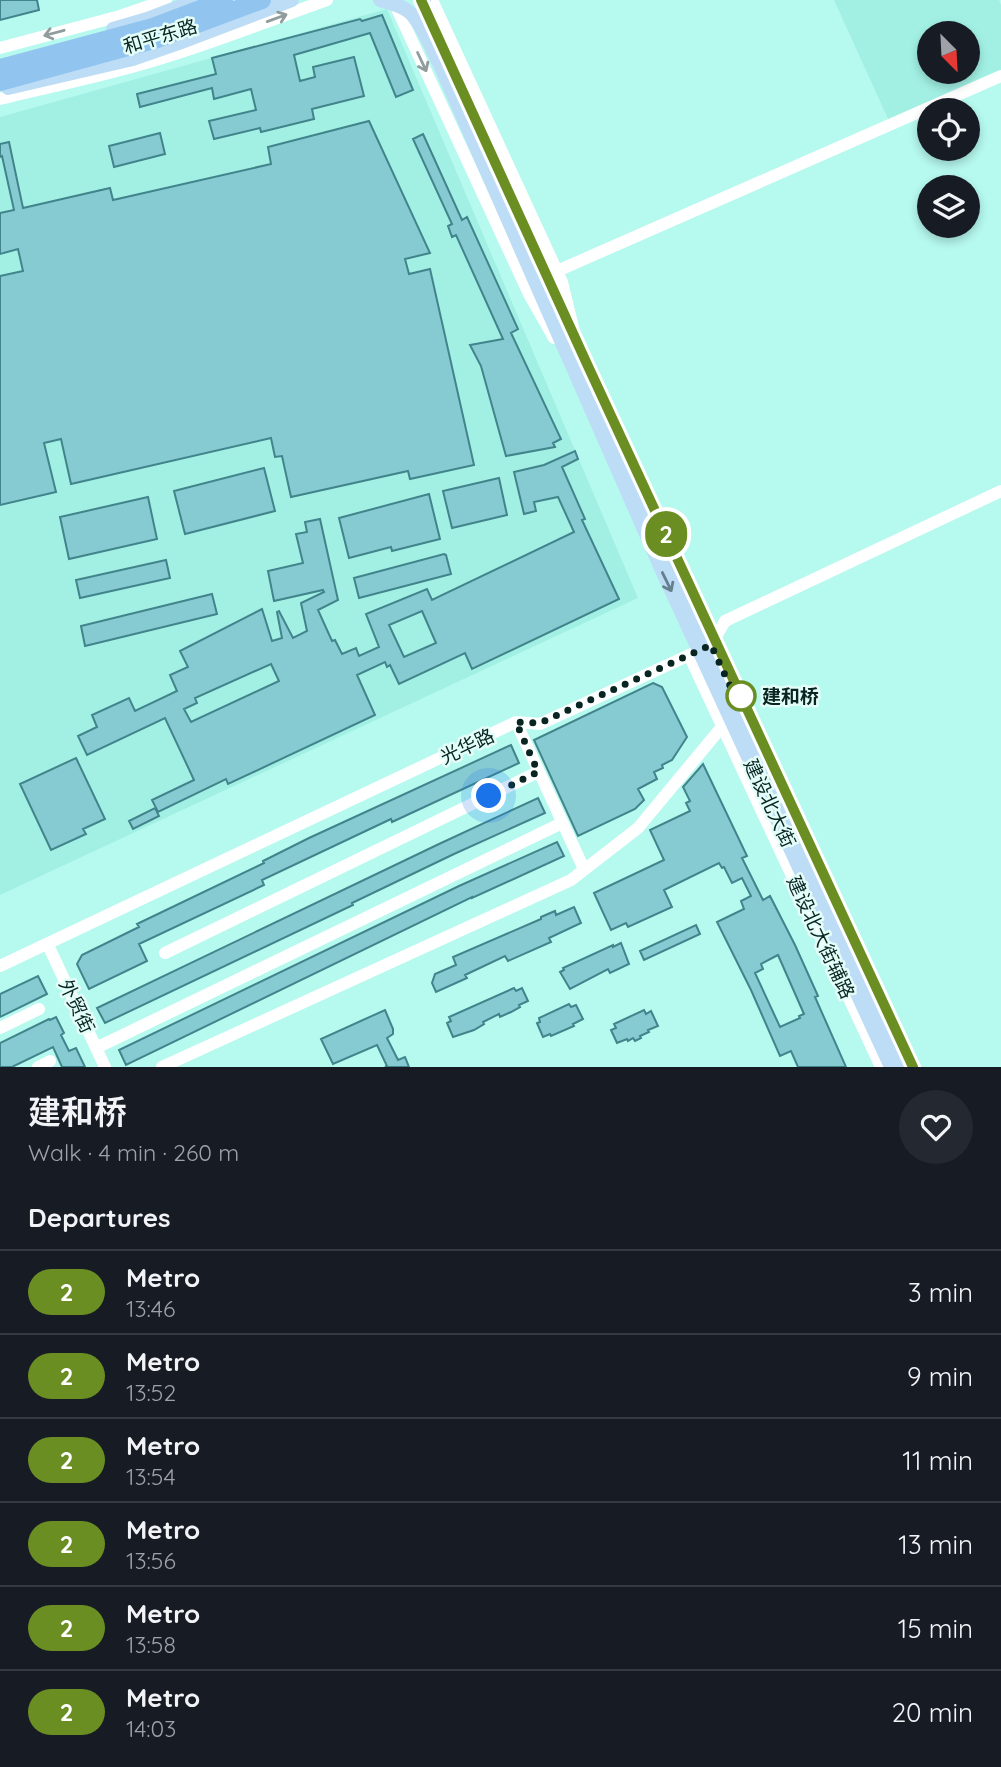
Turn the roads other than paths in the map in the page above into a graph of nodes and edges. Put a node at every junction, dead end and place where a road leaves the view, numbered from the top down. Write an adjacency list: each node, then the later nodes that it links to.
1 (197, 0): 10 (main road)
2 (224, 0): 13 (highway, 和平东路)
3 (262, 0): 15 (highway, 和平东路)
4 (292, 0): 16 (main road, 和平东路)
5 (327, 0): 17 (street, 和平东路, one-way to 5)
6 (381, 0): 18 (main road)
7 (393, 0): 20 (street, one-way to 20)
8 (425, 0): 18 (main road)
9 (432, 0): 19 (street)
10 (168, 5): 11 (street, one-way to 11); 12 (main road)
11 (0, 48)
12 (0, 60)
13 (0, 68)
14 (1001, 76): 19 (street)
15 (0, 82)
16 (0, 90)
17 (0, 99)
18 (465, 115): 20 (main road, 建设北大街)
19 (557, 271): 20 (street)
20 (578, 369): 22 (main road, 建设北大街)
21 (1001, 491): 22 (street, 光华路)
22 (700, 650): 23 (main road, 建设北大街); 24 (street, 光华路); 38 (main road)
23 (726, 721): 27 (street); 36 (street, 建设北大街辅路); 37 (main road, 建设北大街)
24 (516, 722): 25 (street); 28 (street, 光华路)
25 (538, 772): 26 (street); 29 (street)
26 (562, 823): 27 (street); 33 (street)
27 (584, 869): 35 (street)
28 (48, 945): 30 (street, 光华路); 33 (street, 外贸街)
29 (165, 953)
30 (0, 966)
31 (39, 1009): 32 (street)
32 (0, 1028)
33 (96, 1048): 34 (street, 外贸街)
34 (105, 1067)
35 (162, 1067)
36 (881, 1067)
37 (891, 1067)
38 (904, 1067)

